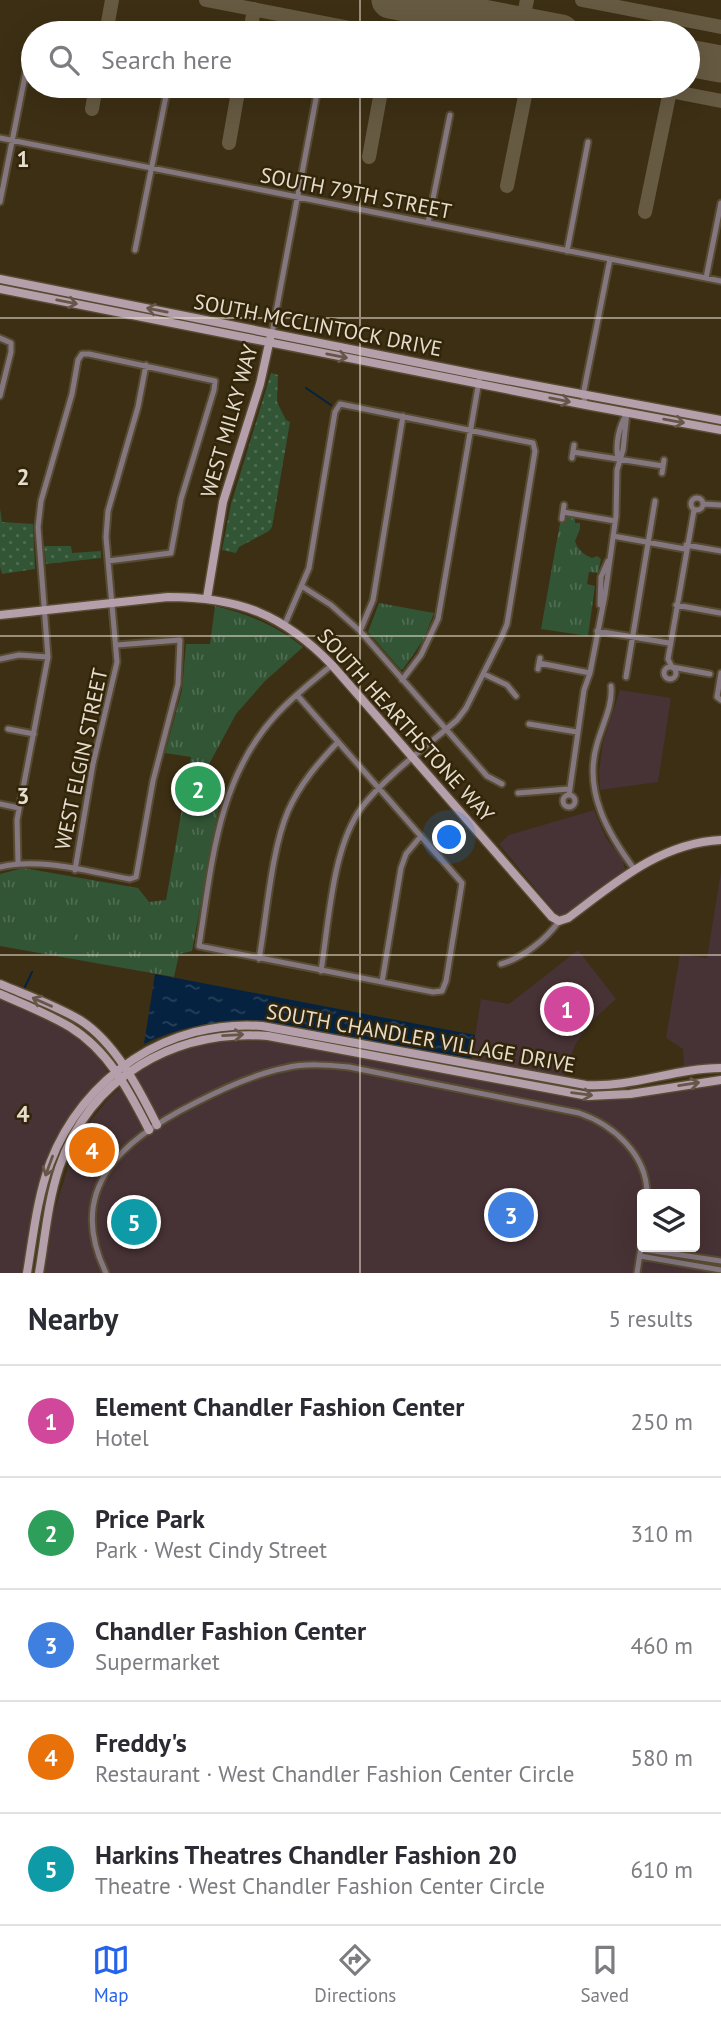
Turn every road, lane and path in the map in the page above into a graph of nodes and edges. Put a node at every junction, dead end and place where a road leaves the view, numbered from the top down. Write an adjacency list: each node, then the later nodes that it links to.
1 (21, 97): 6 (street)
2 (166, 98): 8 (street)
3 (316, 98): 9 (street, WEST MILKY WAY)
4 (450, 115): 12 (street)
5 (0, 138): 6 (street, SOUTH 79TH STREET)
6 (12, 141): 8 (street, SOUTH 79TH STREET); 10 (street)
7 (588, 142): 14 (street)
8 (151, 169): 9 (street, SOUTH 79TH STREET); 13 (street)
9 (297, 197): 12 (street, SOUTH 79TH STREET); 20 (street, WEST MILKY WAY)
10 (0, 202)
11 (721, 203): 16 (street)
12 (428, 223): 14 (street, SOUTH 79TH STREET)
13 (135, 250)
14 (567, 251): 15 (street, SOUTH 79TH STREET)
15 (610, 259): 16 (street, SOUTH 79TH STREET); 25 (street)
16 (706, 278): 18 (street, SOUTH 79TH STREET)
17 (0, 279): 20 (street, SOUTH MCCLINTOCK DRIVE, one-way to 17)
18 (721, 281)
19 (0, 289): 22 (street, SOUTH MCCLINTOCK DRIVE, one-way to 22)
20 (272, 333): 22 (street, WEST MILKY WAY); 24 (street, SOUTH MCCLINTOCK DRIVE)
21 (0, 338): 26 (street)
22 (270, 343): 24 (street, SOUTH MCCLINTOCK DRIVE, one-way to 24); 48 (street, WEST MILKY WAY)
23 (146, 365): 46 (street, WEST ELGIN STREET); 46 (street); 52 (street)
24 (479, 380): 25 (street, SOUTH MCCLINTOCK DRIVE); 27 (street, SOUTH MCCLINTOCK DRIVE, one-way to 27); 31 (street)
25 (583, 395): 27 (street); 28 (street, SOUTH MCCLINTOCK DRIVE)
26 (0, 396)
27 (586, 405): 28 (street, SOUTH MCCLINTOCK DRIVE)
28 (628, 408): 30 (street); 32 (street, one-way to 32); 34 (street)
29 (403, 416): 31 (street); 47 (street); 56 (street)
30 (721, 420)
31 (470, 429): 69 (street); 70 (street)
32 (721, 430)
33 (573, 452): 34 (street)
34 (618, 459): 35 (street); 41 (street)
35 (663, 466)
36 (645, 502): 43 (street)
37 (704, 503): 38 (street); 39 (street); 39 (street)
38 (721, 505)
39 (694, 510): 44 (street)
40 (563, 512): 41 (street)
41 (615, 521): 42 (street)
42 (613, 536): 43 (street); 57 (street)
43 (648, 542): 44 (street); 58 (street)
44 (686, 547): 45 (street); 51 (street)
45 (721, 551)
46 (108, 561): 50 (street, WEST ELGIN STREET)
47 (303, 587): 55 (street); 56 (street)
48 (207, 598): 50 (street, SOUTH HEARTHSTONE WAY); 55 (street, SOUTH HEARTHSTONE WAY)
49 (718, 602): 53 (street)
50 (112, 603): 52 (street, SOUTH HEARTHSTONE WAY); 60 (street, WEST ELGIN STREET)
51 (676, 605): 53 (street); 59 (street)
52 (45, 610): 54 (street, SOUTH HEARTHSTONE WAY); 61 (street)
53 (718, 613)
54 (0, 615)
55 (285, 624): 65 (street, SOUTH HEARTHSTONE WAY)
56 (360, 631): 70 (street)
57 (597, 631): 58 (street); 67 (street)
58 (633, 636): 59 (street); 66 (street)
59 (669, 643): 64 (street)
60 (117, 645): 91 (street, WEST ELGIN STREET); 91 (street)
61 (48, 656): 62 (street); 79 (street)
62 (0, 659)
63 (539, 663): 67 (street)
64 (708, 663)
65 (332, 665): 72 (street); 81 (street, SOUTH HEARTHSTONE WAY)
66 (617, 672)
67 (590, 673): 78 (street)
68 (721, 673): 74 (street)
69 (484, 674): 73 (street); 77 (street)
70 (402, 680): 77 (street)
71 (611, 686): 92 (street)
72 (297, 695): 80 (street); 94 (street)
73 (516, 696)
74 (719, 699)
75 (529, 724): 78 (street)
76 (8, 729): 79 (street)
77 (446, 730): 81 (street); 82 (street)
78 (577, 732): 84 (street)
79 (34, 734): 86 (street)
80 (338, 742): 83 (street); 94 (street)
81 (415, 757): 83 (street); 93 (street, SOUTH HEARTHSTONE WAY)
82 (502, 784)
83 (379, 788): 87 (street); 96 (street)
84 (518, 793)
85 (0, 804): 86 (street)
86 (19, 808): 89 (street)
87 (421, 836): 97 (street); 97 (street)
88 (721, 840): 92 (street)
89 (18, 863): 90 (street); 91 (street)
90 (0, 867)
91 (75, 870)
92 (635, 870): 93 (street)
93 (559, 921): 95 (street)
94 (259, 959): 96 (street)
95 (501, 964)
96 (321, 971): 97 (street)
97 (382, 982)
98 (0, 984): 101 (street, one-way to 98)
99 (0, 994): 101 (street)
100 (721, 1068): 101 (street, SOUTH CHANDLER VILLAGE DRIVE)
101 (122, 1072): 102 (street, SOUTH CHANDLER VILLAGE DRIVE, one-way to 102); 103 (street); 104 (street); 111 (street, one-way to 111); 112 (street)
102 (721, 1080)
103 (158, 1125): 104 (street); 105 (street)
104 (149, 1130): 113 (street)
105 (647, 1189)
106 (640, 1252): 108 (street)
107 (666, 1252): 109 (street)
108 (640, 1256): 110 (street); 114 (street)
109 (721, 1261)
110 (721, 1270)
111 (27, 1273)
112 (39, 1273)
113 (106, 1273)
114 (637, 1273)

